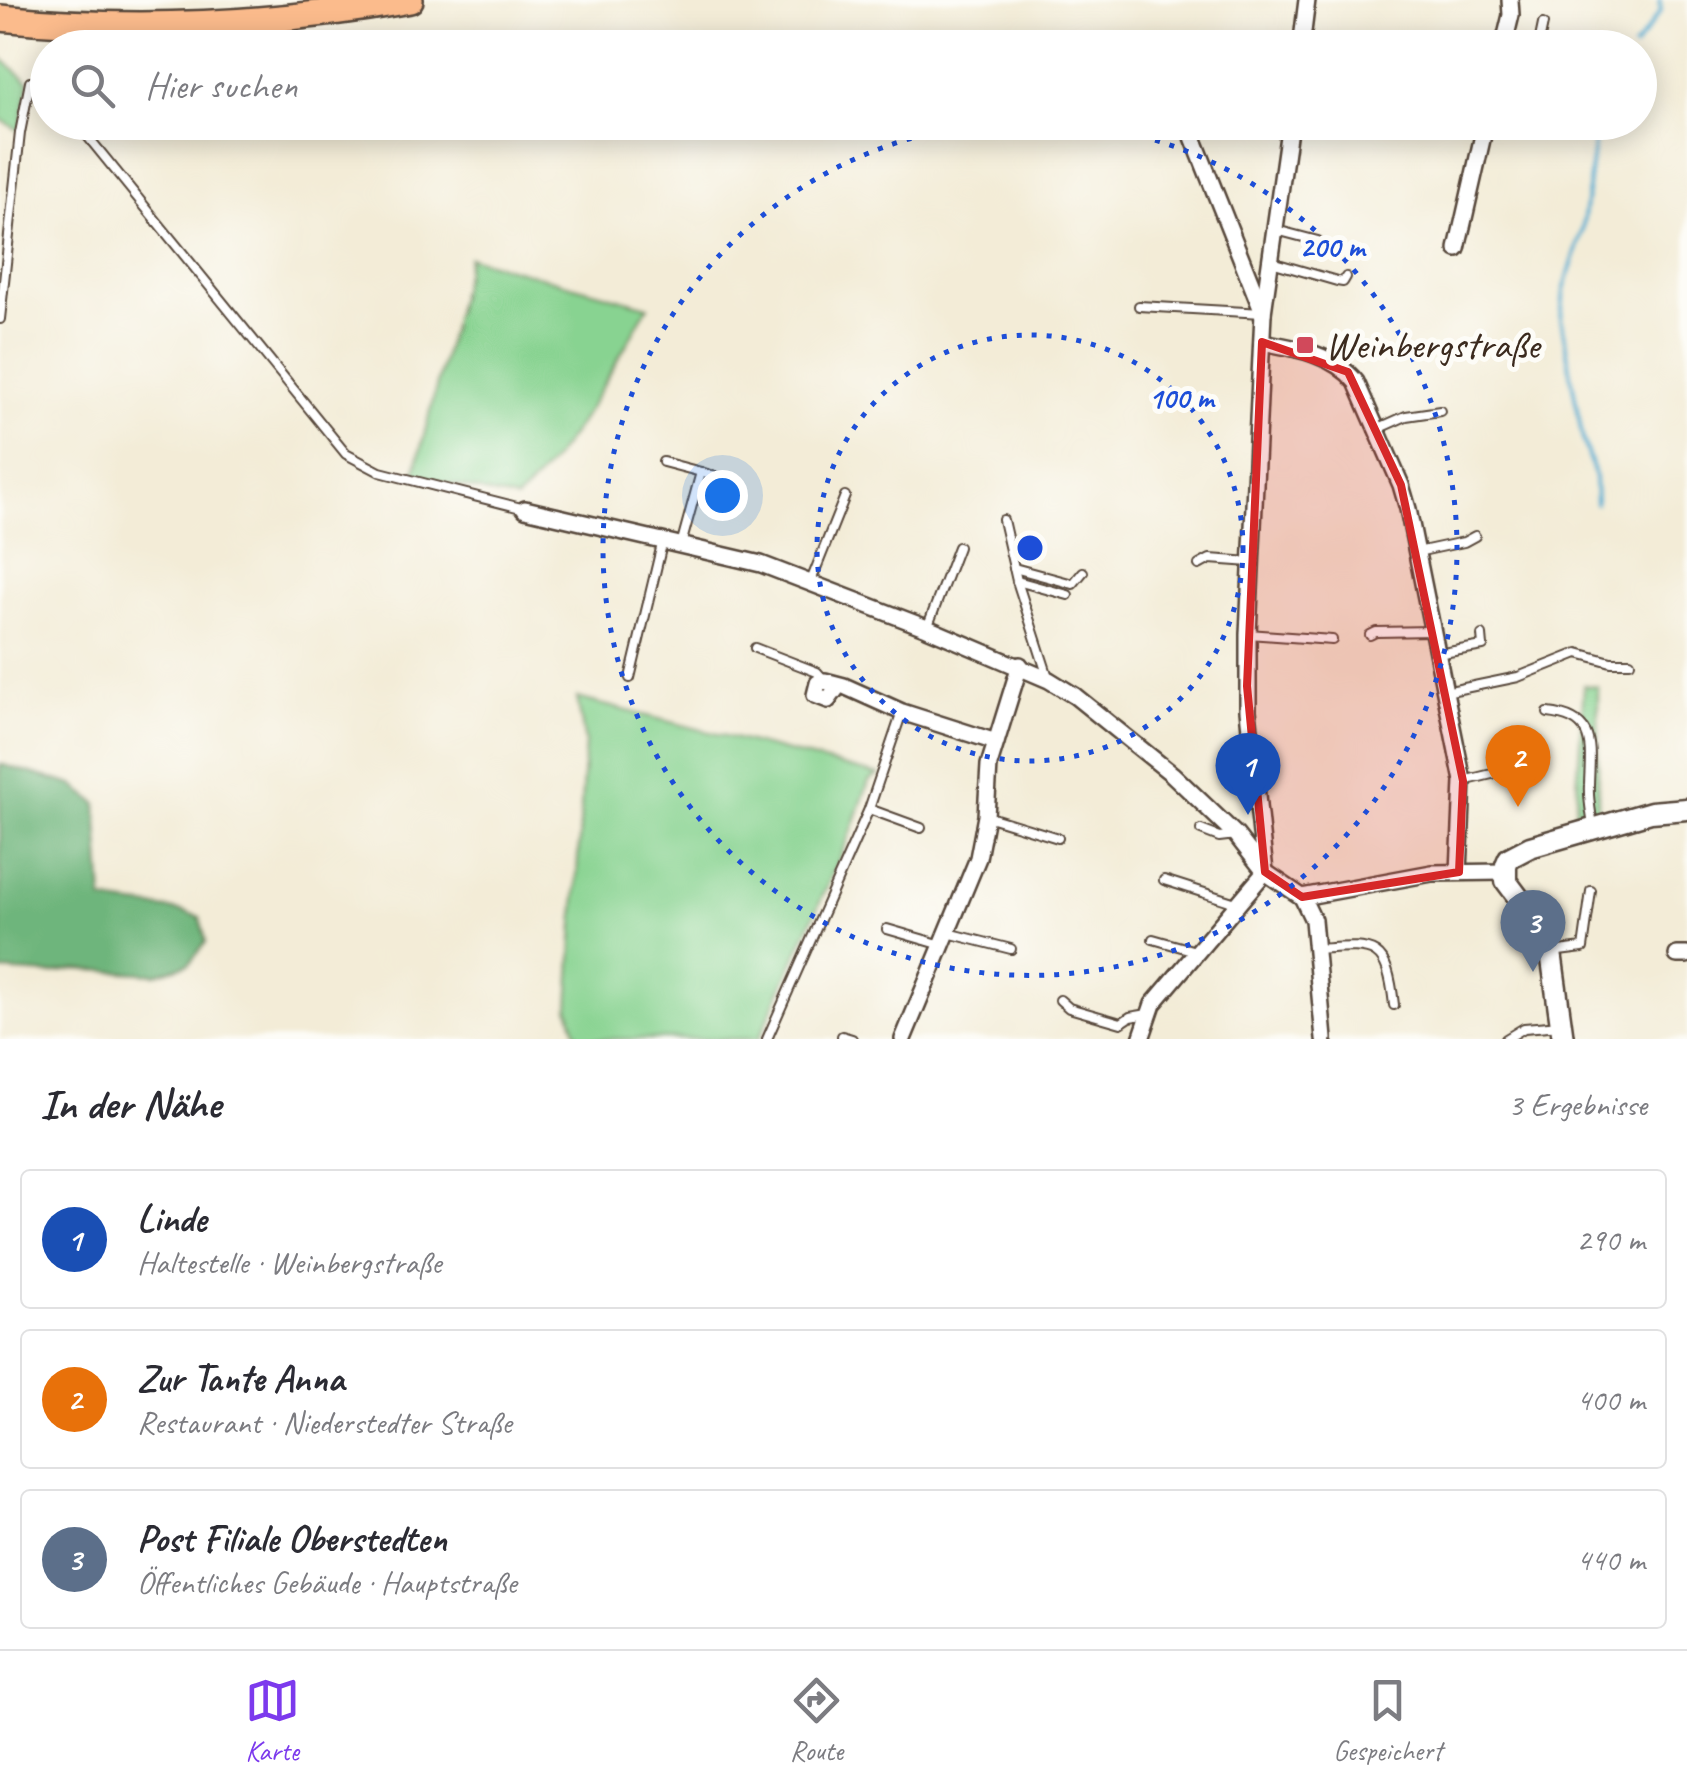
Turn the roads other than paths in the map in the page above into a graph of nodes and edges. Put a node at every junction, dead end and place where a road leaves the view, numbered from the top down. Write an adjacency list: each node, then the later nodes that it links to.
1 (410, 0): 4 (main road)
2 (1307, 0): 6 (street)
3 (1510, 0): 7 (street)
4 (0, 18)
5 (1542, 24): 8 (lane)
6 (1303, 30)
7 (1507, 30)
8 (1540, 30)
9 (30, 82): 21 (lane)
10 (91, 140): 29 (lane)
11 (1194, 140): 20 (street)
12 (1288, 140): 14 (street)
13 (1482, 140): 16 (street)
14 (1276, 230): 15 (lane); 17 (street)
15 (1318, 241)
16 (1457, 249)
17 (1271, 262): 18 (lane); 20 (street)
18 (1346, 277)
19 (1139, 306): 20 (lane)
20 (1262, 313): 22 (street)
21 (0, 320)
22 (1262, 342): 24 (street); 36 (street)
23 (1440, 411): 24 (lane)
24 (1377, 429): 35 (street)
25 (663, 462): 26 (lane)
26 (701, 472): 27 (lane); 33 (lane)
27 (718, 478)
28 (845, 496): 40 (lane)
29 (525, 509): 32 (street)
30 (1004, 520): 38 (lane)
31 (1475, 536): 35 (lane)
32 (664, 540): 33 (street); 53 (lane)
33 (682, 545): 40 (street)
34 (958, 548): 43 (lane)
35 (1417, 552): 44 (street)
36 (1251, 562): 37 (lane); 45 (street)
37 (1199, 565)
38 (1014, 568): 39 (lane); 41 (lane)
39 (1083, 572)
40 (811, 581): 43 (street)
41 (1017, 581): 42 (lane); 54 (lane)
42 (1068, 595)
43 (927, 628): 52 (street)
44 (1432, 632): 46 (lane); 50 (street)
45 (1248, 634): 48 (lane); 72 (street)
46 (1370, 634)
47 (1482, 634): 50 (lane)
48 (1332, 640)
49 (755, 648): 55 (lane)
50 (1437, 654): 56 (street)
51 (1630, 662): 56 (lane)
52 (1020, 665): 54 (street); 59 (street)
53 (630, 678)
54 (1050, 680): 70 (street)
55 (832, 683): 57 (street)
56 (1444, 692): 61 (street)
57 (902, 712): 59 (street); 64 (lane)
58 (1548, 713): 69 (lane)
59 (996, 742): 66 (street)
60 (1529, 766): 61 (lane)
61 (1462, 782): 73 (street)
62 (1687, 796): 65 (street)
63 (1687, 808): 65 (street)
64 (869, 809): 67 (lane); 91 (lane)
65 (1664, 809): 69 (street)
66 (986, 816): 71 (lane); 81 (street)
67 (921, 828)
68 (1201, 830): 70 (lane)
69 (1594, 830): 74 (street)
70 (1236, 835): 72 (street)
71 (1058, 838)
72 (1265, 872): 77 (street); 78 (street)
73 (1459, 872): 74 (street); 77 (street)
74 (1504, 872): 85 (street)
75 (1164, 880): 78 (lane)
76 (1591, 890): 85 (lane)
77 (1302, 897): 82 (street)
78 (1240, 904): 84 (street)
79 (887, 929): 81 (lane)
80 (1154, 938): 84 (lane)
81 (945, 939): 83 (lane); 93 (street)
82 (1317, 949): 87 (lane); 95 (street)
83 (1012, 950)
84 (1198, 952): 88 (street)
85 (1550, 952): 89 (street)
86 (1060, 1000): 88 (lane)
87 (1394, 1005)
88 (1148, 1014): 94 (street)
89 (1562, 1032): 96 (lane)
90 (842, 1036): 92 (lane)
91 (766, 1039)
92 (852, 1039)
93 (903, 1039)
94 (1141, 1039)
95 (1324, 1039)
96 (1506, 1039)

